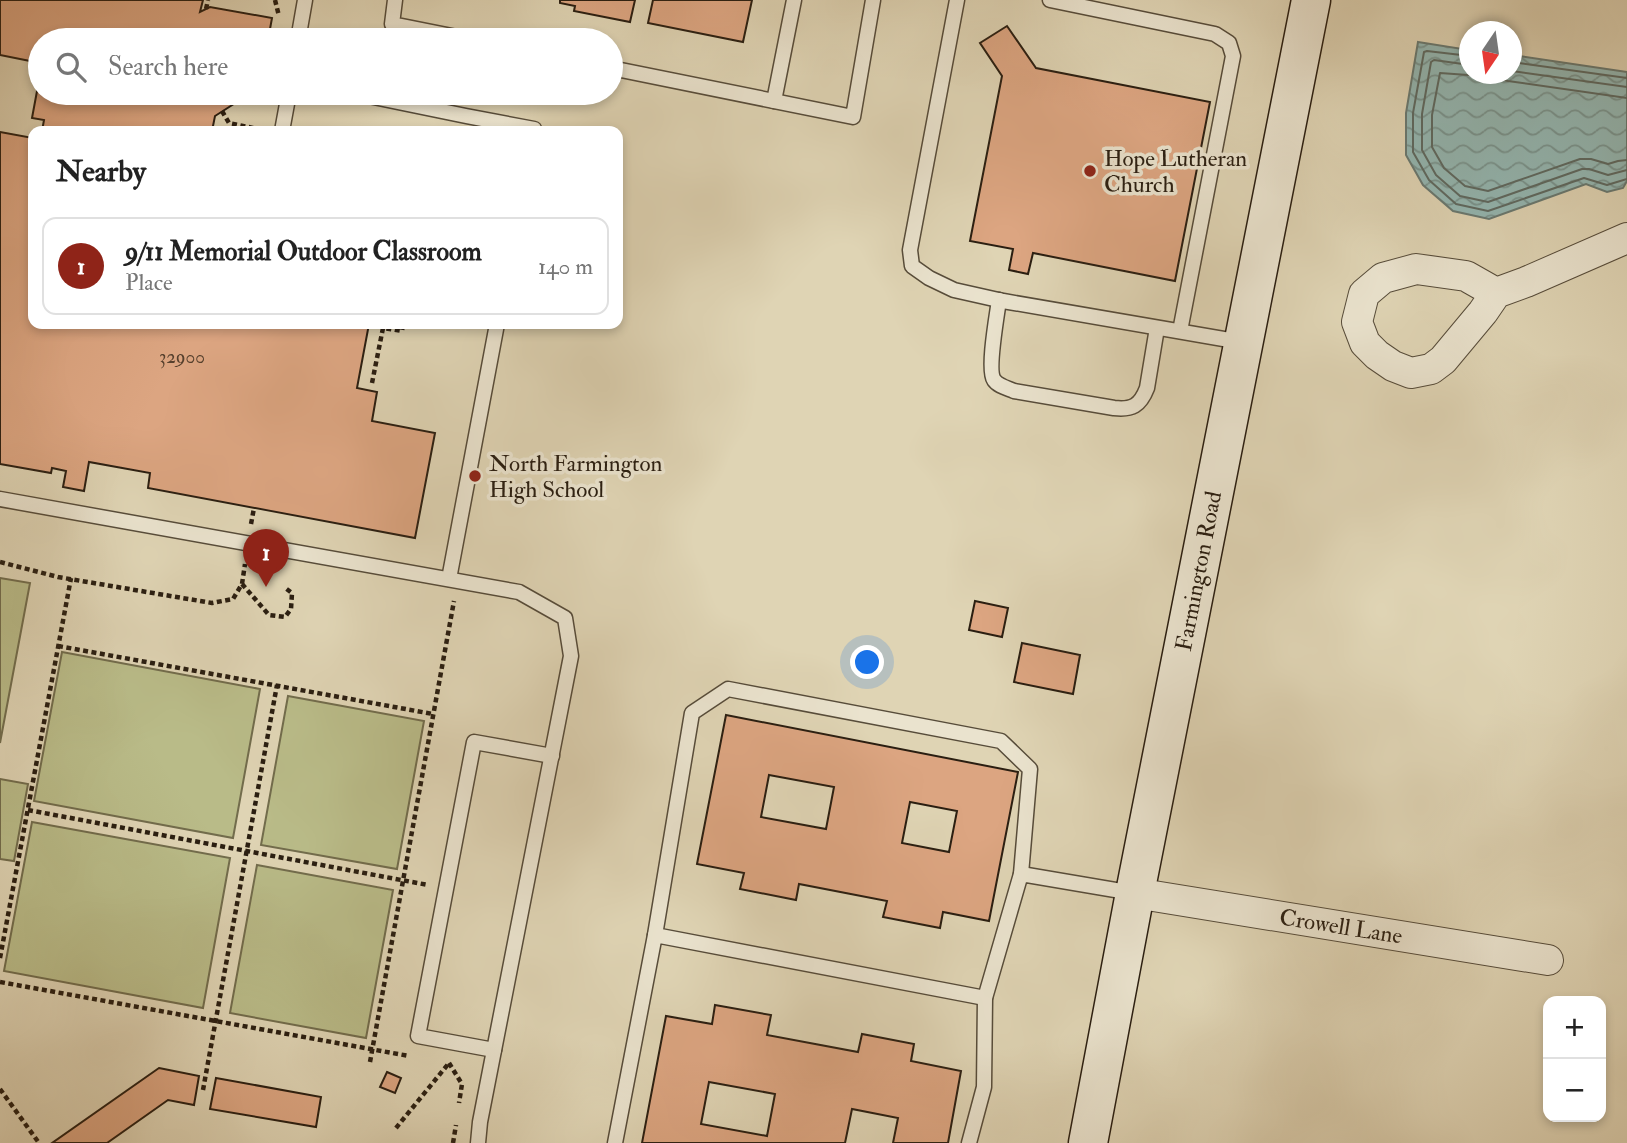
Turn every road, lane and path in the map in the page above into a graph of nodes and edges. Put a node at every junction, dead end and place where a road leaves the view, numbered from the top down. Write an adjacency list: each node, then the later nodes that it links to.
1 (208, 0): 11 (path)
2 (269, 0): 10 (path)
3 (304, 0): 12 (lane)
4 (396, 0): 13 (lane)
5 (794, 0): 15 (lane)
6 (873, 0): 15 (lane)
7 (957, 0): 25 (lane)
8 (1051, 0): 29 (lane)
9 (1311, 0): 30 (street, Farmington Road)
10 (276, 1)
11 (206, 9)
12 (300, 28)
13 (411, 28)
14 (623, 70): 15 (lane)
15 (774, 101)
16 (287, 105): 21 (lane)
17 (397, 105): 19 (lane)
18 (222, 111): 20 (path)
19 (465, 124): 22 (lane)
20 (244, 126)
21 (283, 126)
22 (493, 126)
23 (1627, 238): 24 (street)
24 (1496, 293)
25 (999, 300): 26 (lane); 26 (lane)
26 (1157, 328): 29 (lane)
27 (383, 329): 31 (path)
28 (497, 329): 36 (lane)
29 (1180, 331): 30 (lane)
30 (1244, 342): 49 (street, Farmington Road)
31 (372, 383)
32 (0, 499): 36 (lane)
33 (237, 559): 37 (path)
34 (0, 562): 35 (path)
35 (71, 578): 37 (path); 40 (path)
36 (449, 579): 43 (lane)
37 (242, 584): 38 (path)
38 (284, 587)
39 (454, 599): 42 (path)
40 (58, 646): 41 (path); 44 (path)
41 (277, 685): 42 (path); 45 (path)
42 (433, 714): 47 (path)
43 (552, 756): 48 (lane); 58 (lane)
44 (27, 810): 45 (path); 51 (path)
45 (247, 851): 47 (path); 55 (path)
46 (1021, 874): 49 (lane); 50 (lane); 54 (lane)
47 (403, 880): 48 (path); 57 (path)
48 (446, 888): 56 (lane)
49 (1135, 893): 52 (street, Crowell Lane); 73 (street, Farmington Road)
50 (655, 936): 54 (lane); 71 (lane)
51 (0, 958)
52 (1548, 960)
53 (0, 982): 55 (path)
54 (985, 998): 72 (lane)
55 (216, 1021): 57 (path); 64 (path)
56 (456, 1043): 58 (lane); 62 (path)
57 (372, 1050): 59 (path); 61 (path)
58 (494, 1050): 70 (lane)
59 (410, 1056)
60 (436, 1061): 62 (path)
61 (370, 1062)
62 (449, 1063): 65 (path); 67 (path)
63 (0, 1089): 68 (path)
64 (204, 1090)
65 (459, 1107)
66 (457, 1119): 69 (path)
67 (396, 1128)
68 (39, 1143)
69 (453, 1143)
70 (478, 1143)
71 (615, 1143)
72 (969, 1143)
73 (1087, 1143)

